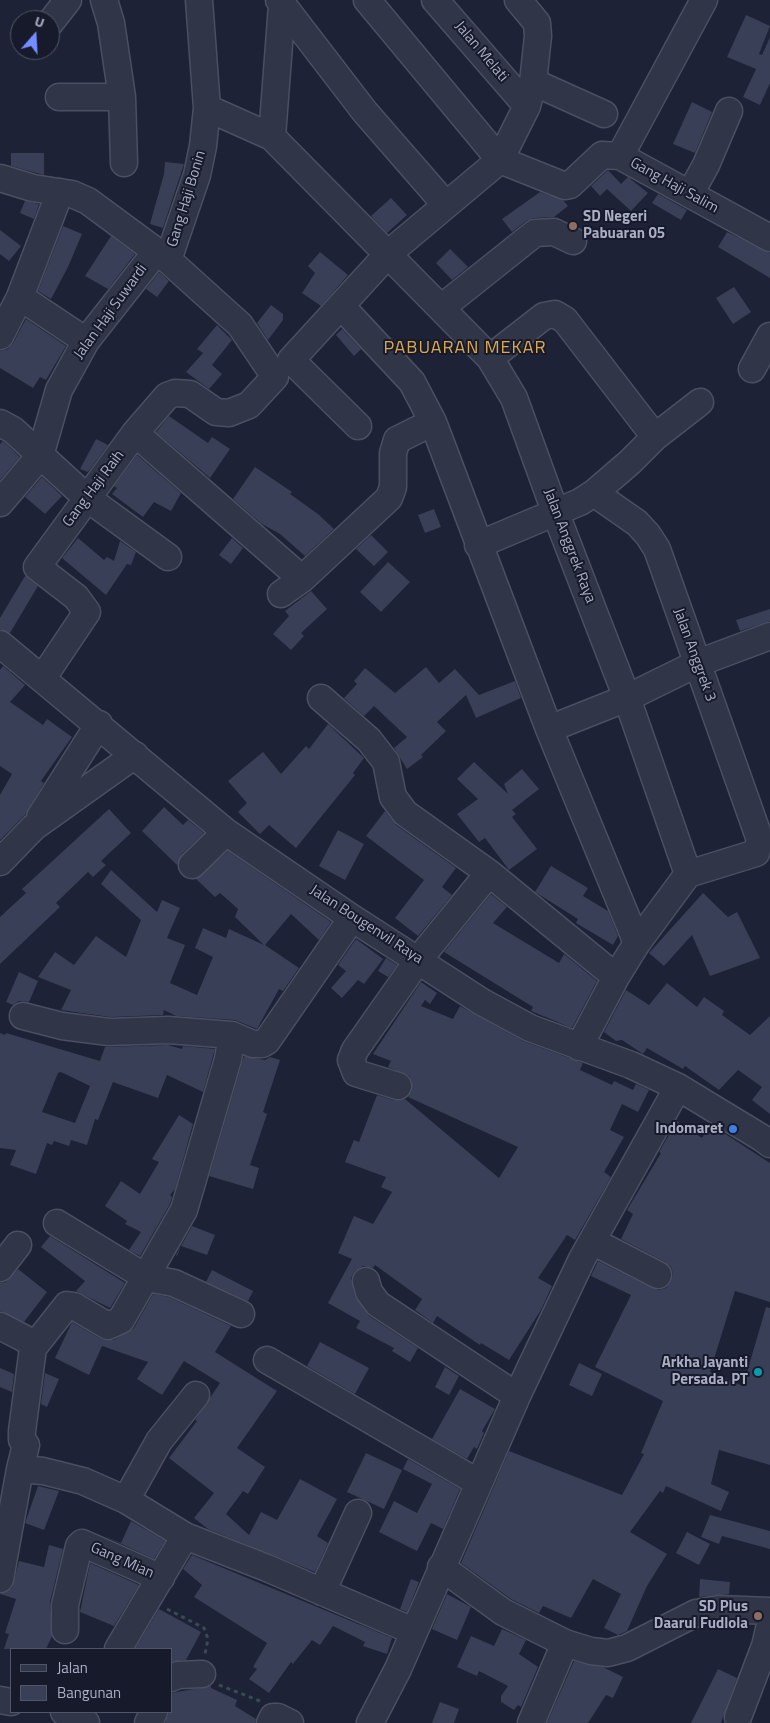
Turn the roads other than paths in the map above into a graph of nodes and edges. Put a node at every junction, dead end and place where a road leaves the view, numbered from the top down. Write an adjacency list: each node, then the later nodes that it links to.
1 (68, 0): 9 (street)
2 (104, 0): 12 (street)
3 (199, 0): 13 (street, Gang Haji Bonin)
4 (367, 0): 18 (street)
5 (435, 0): 10 (street, Jalan Melati)
6 (518, 0): 10 (street)
7 (704, 0): 17 (street)
8 (281, 2): 16 (street); 23 (street)
9 (60, 10)
10 (530, 94): 15 (street); 18 (street)
11 (58, 97): 12 (street)
12 (122, 97): 19 (street)
13 (208, 108): 16 (street); 27 (street, Gang Haji Bonin)
14 (729, 111): 22 (street)
15 (604, 114)
16 (272, 137): 26 (street, Jalan Anggrek Raya)
17 (620, 156): 18 (street, Gang Haji Salim); 22 (street, Gang Haji Salim)
18 (500, 160): 23 (street)
19 (124, 163)
20 (0, 178): 21 (street)
21 (60, 192): 27 (street); 28 (street)
22 (690, 194): 24 (street, Gang Haji Salim)
23 (446, 205): 26 (street)
24 (770, 238)
25 (573, 241): 30 (street)
26 (389, 253): 29 (street); 30 (street, Jalan Anggrek Raya)
27 (162, 256): 33 (street, Jalan Haji Suwardi); 40 (street, Gang Haji Raih)
28 (20, 296): 31 (street); 33 (street)
29 (341, 306): 37 (street); 39 (street)
30 (441, 308): 34 (street, Jalan Anggrek Raya)
31 (0, 336)
32 (770, 336): 35 (street)
33 (86, 341): 42 (street, Jalan Haji Suwardi)
34 (490, 358): 41 (street); 46 (street, Jalan Anggrek Raya)
35 (752, 369)
36 (700, 402): 41 (street)
37 (432, 422): 47 (street); 49 (street)
38 (0, 423): 42 (street)
39 (358, 426)
40 (135, 434): 44 (street, Gang Haji Raih); 49 (street)
41 (655, 437): 43 (street)
42 (40, 456): 44 (street); 45 (street, Jalan Haji Suwardi)
43 (594, 493): 46 (street); 53 (street, Jalan Anggrek 3)
44 (87, 498): 48 (street); 54 (street, Gang Haji Raih)
45 (0, 503)
46 (556, 514): 47 (street); 56 (street, Jalan Anggrek Raya)
47 (478, 545): 58 (street)
48 (168, 557)
49 (302, 579): 50 (street)
50 (281, 594)
51 (770, 636): 53 (street)
52 (0, 644): 54 (street, Jalan Bougenvil Raya)
53 (698, 663): 56 (street); 65 (street, Jalan Anggrek 3)
54 (42, 679): 57 (street, Jalan Bougenvil Raya)
55 (321, 698): 64 (street)
56 (627, 698): 58 (street); 65 (street, Jalan Anggrek Raya)
57 (99, 724): 59 (street, Jalan Bougenvil Raya); 60 (street)
58 (549, 729): 67 (street)
59 (135, 755): 60 (street); 61 (street, Jalan Bougenvil Raya)
60 (34, 826): 62 (street)
61 (226, 832): 63 (street); 66 (street, Jalan Bougenvil Raya)
62 (0, 862)
63 (192, 865)
64 (489, 873): 68 (street); 69 (street)
65 (688, 874): 67 (street)
66 (352, 918): 68 (street, Jalan Bougenvil Raya); 71 (street)
67 (637, 943): 69 (street)
68 (419, 959): 72 (street, Jalan Bougenvil Raya); 73 (street)
69 (616, 977): 72 (street)
70 (23, 1016): 71 (street)
71 (232, 1036): 81 (street)
72 (580, 1048): 74 (street, Jalan Bougenvil Raya)
73 (398, 1086)
74 (678, 1087): 75 (street, Jalan Bougenvil Raya); 77 (street)
75 (770, 1144)
76 (57, 1223): 81 (street)
77 (592, 1241): 80 (street); 88 (street)
78 (18, 1245): 79 (street)
79 (0, 1268)
80 (658, 1275)
81 (147, 1278): 83 (street); 85 (street)
82 (366, 1281): 88 (street)
83 (241, 1314)
84 (0, 1326): 85 (street)
85 (33, 1348): 89 (street)
86 (267, 1360): 90 (street)
87 (196, 1395): 91 (street)
88 (518, 1396): 90 (street)
89 (20, 1469): 91 (street); 96 (street)
90 (479, 1483): 94 (street)
91 (126, 1500): 93 (street)
92 (358, 1513): 97 (street)
93 (185, 1536): 95 (street); 97 (street)
94 (441, 1567): 101 (street); 102 (street)
95 (161, 1578): 100 (street, Gang Mian); 103 (street)
96 (0, 1579)
97 (322, 1592): 101 (street)
98 (770, 1611): 102 (street)
99 (770, 1625): 107 (street)
100 (64, 1630)
101 (413, 1631): 109 (street)
102 (565, 1643): 110 (street)
103 (119, 1648)
104 (202, 1674): 105 (street)
105 (172, 1678)
106 (266, 1712): 108 (street)
107 (743, 1721)
108 (290, 1723)
109 (370, 1723)
110 (531, 1723)

